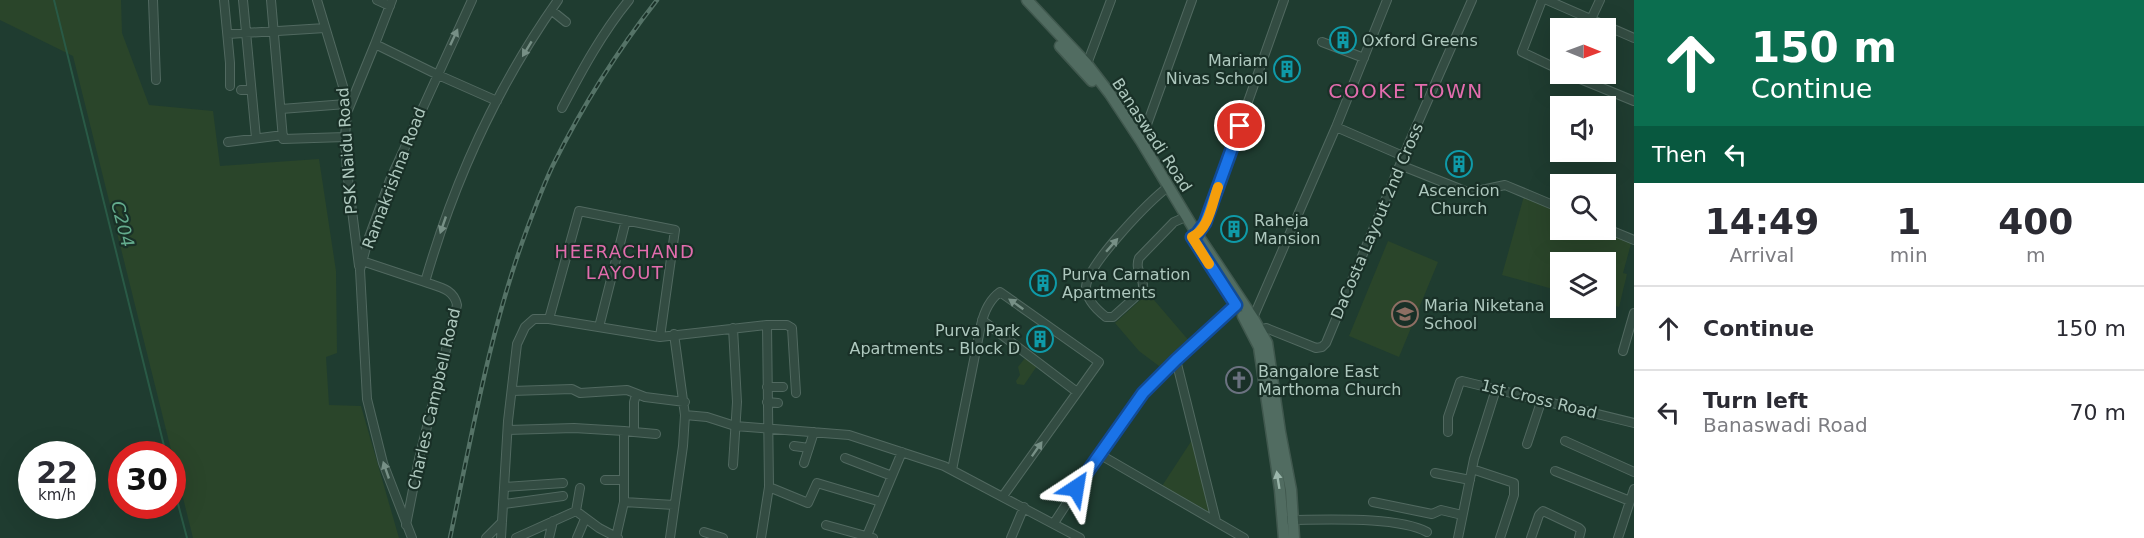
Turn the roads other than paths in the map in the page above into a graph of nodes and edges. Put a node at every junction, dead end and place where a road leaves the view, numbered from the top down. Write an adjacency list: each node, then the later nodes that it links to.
1 (153, 0): 37 (street)
2 (224, 0): 29 (street)
3 (243, 0): 28 (street)
4 (270, 0): 26 (street)
5 (317, 0): 25 (street, PSK Naidu Road)
6 (377, 0): 19 (street)
7 (472, 0): 36 (street, Ramakrishna Road, one-way to 7)
8 (558, 0): 21 (street)
9 (629, 0): 45 (street)
10 (1019, 0): 55 (main road, Banaswadi Road)
11 (1111, 0): 34 (street)
12 (1192, 0): 51 (street)
13 (1284, 0): 62 (street)
14 (1387, 0): 33 (street)
15 (1472, 0): 53 (street, DaCosta Layout 2nd Cross)
16 (1542, 0): 35 (street)
17 (1547, 0): 22 (street)
18 (1600, 0): 23 (street)
19 (391, 3): 32 (street)
20 (1033, 3): 34 (main road, Banaswadi Road)
21 (551, 10): 24 (street); 42 (street, one-way to 42)
22 (1578, 18)
23 (1592, 18)
24 (566, 22)
25 (325, 28): 26 (street); 44 (street, PSK Naidu Road)
26 (273, 32): 28 (street); 46 (street)
27 (1616, 32): 30 (street)
28 (245, 33): 29 (street); 41 (street)
29 (228, 34): 39 (street)
30 (1634, 38)
31 (1322, 42): 33 (street)
32 (375, 44): 36 (street); 44 (street)
33 (1364, 57): 47 (street)
34 (1087, 64): 51 (main road, Banaswadi Road)
35 (1550, 65)
36 (436, 74): 42 (street); 64 (street, Ramakrishna Road)
37 (156, 80)
38 (1592, 84): 43 (street)
39 (230, 86)
40 (241, 90): 41 (street)
41 (251, 90): 50 (street)
42 (497, 101): 65 (street, one-way to 65)
43 (1634, 101)
44 (347, 108): 46 (street); 49 (street, PSK Naidu Road)
45 (562, 108)
46 (281, 109): 48 (street)
47 (1336, 127): 53 (street); 70 (street)
48 (283, 135): 49 (street); 50 (street)
49 (345, 137): 64 (street, PSK Naidu Road)
50 (256, 138): 52 (street)
51 (1141, 141): 62 (main road, Banaswadi Road)
52 (228, 142)
53 (1404, 156): 54 (street, DaCosta Layout 2nd Cross)
54 (1400, 165): 57 (street); 74 (street, DaCosta Layout 2nd Cross)
55 (1164, 190): 56 (street); 58 (main road, Banaswadi Road)
56 (1151, 202): 58 (street, one-way to 56); 60 (street)
57 (1550, 204)
58 (1181, 219): 62 (main road, Banaswadi Road)
59 (626, 220): 68 (street); 72 (street); 76 (street)
60 (1128, 220)
61 (1616, 233): 63 (street)
62 (1195, 236): 66 (main road, Banaswadi Road)
63 (1634, 240)
64 (361, 266): 65 (street, Charles Campbell Road); 141 (street, Ramakrishna Road, one-way to 64)
65 (426, 282): 141 (street, Charles Campbell Road)
66 (1239, 303): 70 (main road, Banaswadi Road); 78 (street)
67 (1634, 313): 77 (street)
68 (549, 318): 72 (street); 82 (street)
69 (982, 320): 83 (street); 83 (street, one-way to 69); 109 (street)
70 (1250, 320): 74 (main road, Banaswadi Road)
71 (767, 325): 73 (street); 79 (street); 84 (street)
72 (599, 327): 76 (street)
73 (733, 328): 75 (street); 92 (street)
74 (1256, 331): 136 (main road, Banaswadi Road)
75 (675, 334): 76 (street); 87 (street)
76 (660, 337)
77 (1623, 351)
78 (1176, 360): 105 (street); 138 (street)
79 (767, 387): 80 (street); 88 (street)
80 (783, 387)
81 (1496, 389): 86 (street, 1st Cross Road); 98 (street, 1st Cross Road); 110 (street)
82 (512, 391): 85 (street); 94 (street)
83 (1077, 392): 124 (street, one-way to 83)
84 (796, 393)
85 (636, 395): 87 (street); 96 (street)
86 (1542, 399): 91 (street, 1st Cross Road); 101 (street)
87 (685, 402): 90 (street)
88 (767, 402): 89 (street); 93 (street)
89 (778, 403)
90 (686, 415): 92 (street); 130 (street)
91 (1634, 423)
92 (735, 426): 93 (street); 108 (street)
93 (768, 428): 97 (street); 120 (street)
94 (508, 430): 95 (street); 119 (street)
95 (624, 431): 96 (street); 116 (street)
96 (634, 432): 99 (street)
97 (814, 432): 103 (street); 104 (street)
98 (1448, 432)
99 (656, 434)
100 (1565, 441): 112 (street)
101 (1527, 444)
102 (794, 446): 103 (street)
103 (809, 448): 107 (street)
104 (902, 452): 109 (street); 114 (street)
105 (1099, 454): 138 (street); 140 (street)
106 (845, 458): 114 (street)
107 (804, 463)
108 (733, 465)
109 (952, 470): 124 (street)
110 (1472, 470): 117 (street); 162 (street)
111 (1555, 471): 125 (street)
112 (1634, 472)
113 (1435, 473): 117 (street)
114 (892, 476): 127 (street)
115 (605, 480): 116 (street)
116 (624, 480): 126 (street)
117 (1470, 480): 133 (street)
118 (563, 483): 119 (street)
119 (505, 487): 129 (street)
120 (769, 487): 127 (street); 155 (street)
121 (580, 488): 132 (street)
122 (1634, 489): 125 (street)
123 (563, 496): 129 (street)
124 (1003, 496): 131 (street)
125 (1630, 501): 134 (street)
126 (624, 502): 130 (street); 152 (street)
127 (881, 502): 145 (street)
128 (1373, 502): 133 (street)
129 (504, 504): 139 (street)
130 (674, 505): 153 (street)
131 (1024, 507): 140 (street); 156 (street)
132 (576, 511): 135 (street); 137 (street)
133 (1462, 515): 161 (street)
134 (1630, 516): 165 (street)
135 (585, 519): 151 (street); 152 (street)
136 (1288, 520): 144 (street); 159 (main road, Banaswadi Road); 160 (main road, Banaswadi Road)
137 (553, 521): 149 (street); 150 (street)
138 (1216, 521): 158 (street)
139 (502, 522): 147 (street); 148 (street)
140 (1054, 523): 157 (street)
141 (406, 525): 146 (street, Ramakrishna Road)
142 (826, 525): 145 (street)
143 (704, 532): 154 (street)
144 (1427, 532)
145 (869, 537)
146 (412, 538)
147 (486, 538)
148 (501, 538)
149 (516, 538)
150 (549, 538)
151 (577, 538)
152 (617, 538)
153 (670, 538)
154 (723, 538)
155 (760, 538)
156 (1011, 538)
157 (1080, 538)
158 (1244, 538)
159 (1284, 538)
160 (1294, 538)
161 (1458, 538)
162 (1500, 538)
163 (1531, 538): 164 (street)
164 (1579, 538)
165 (1618, 538)

